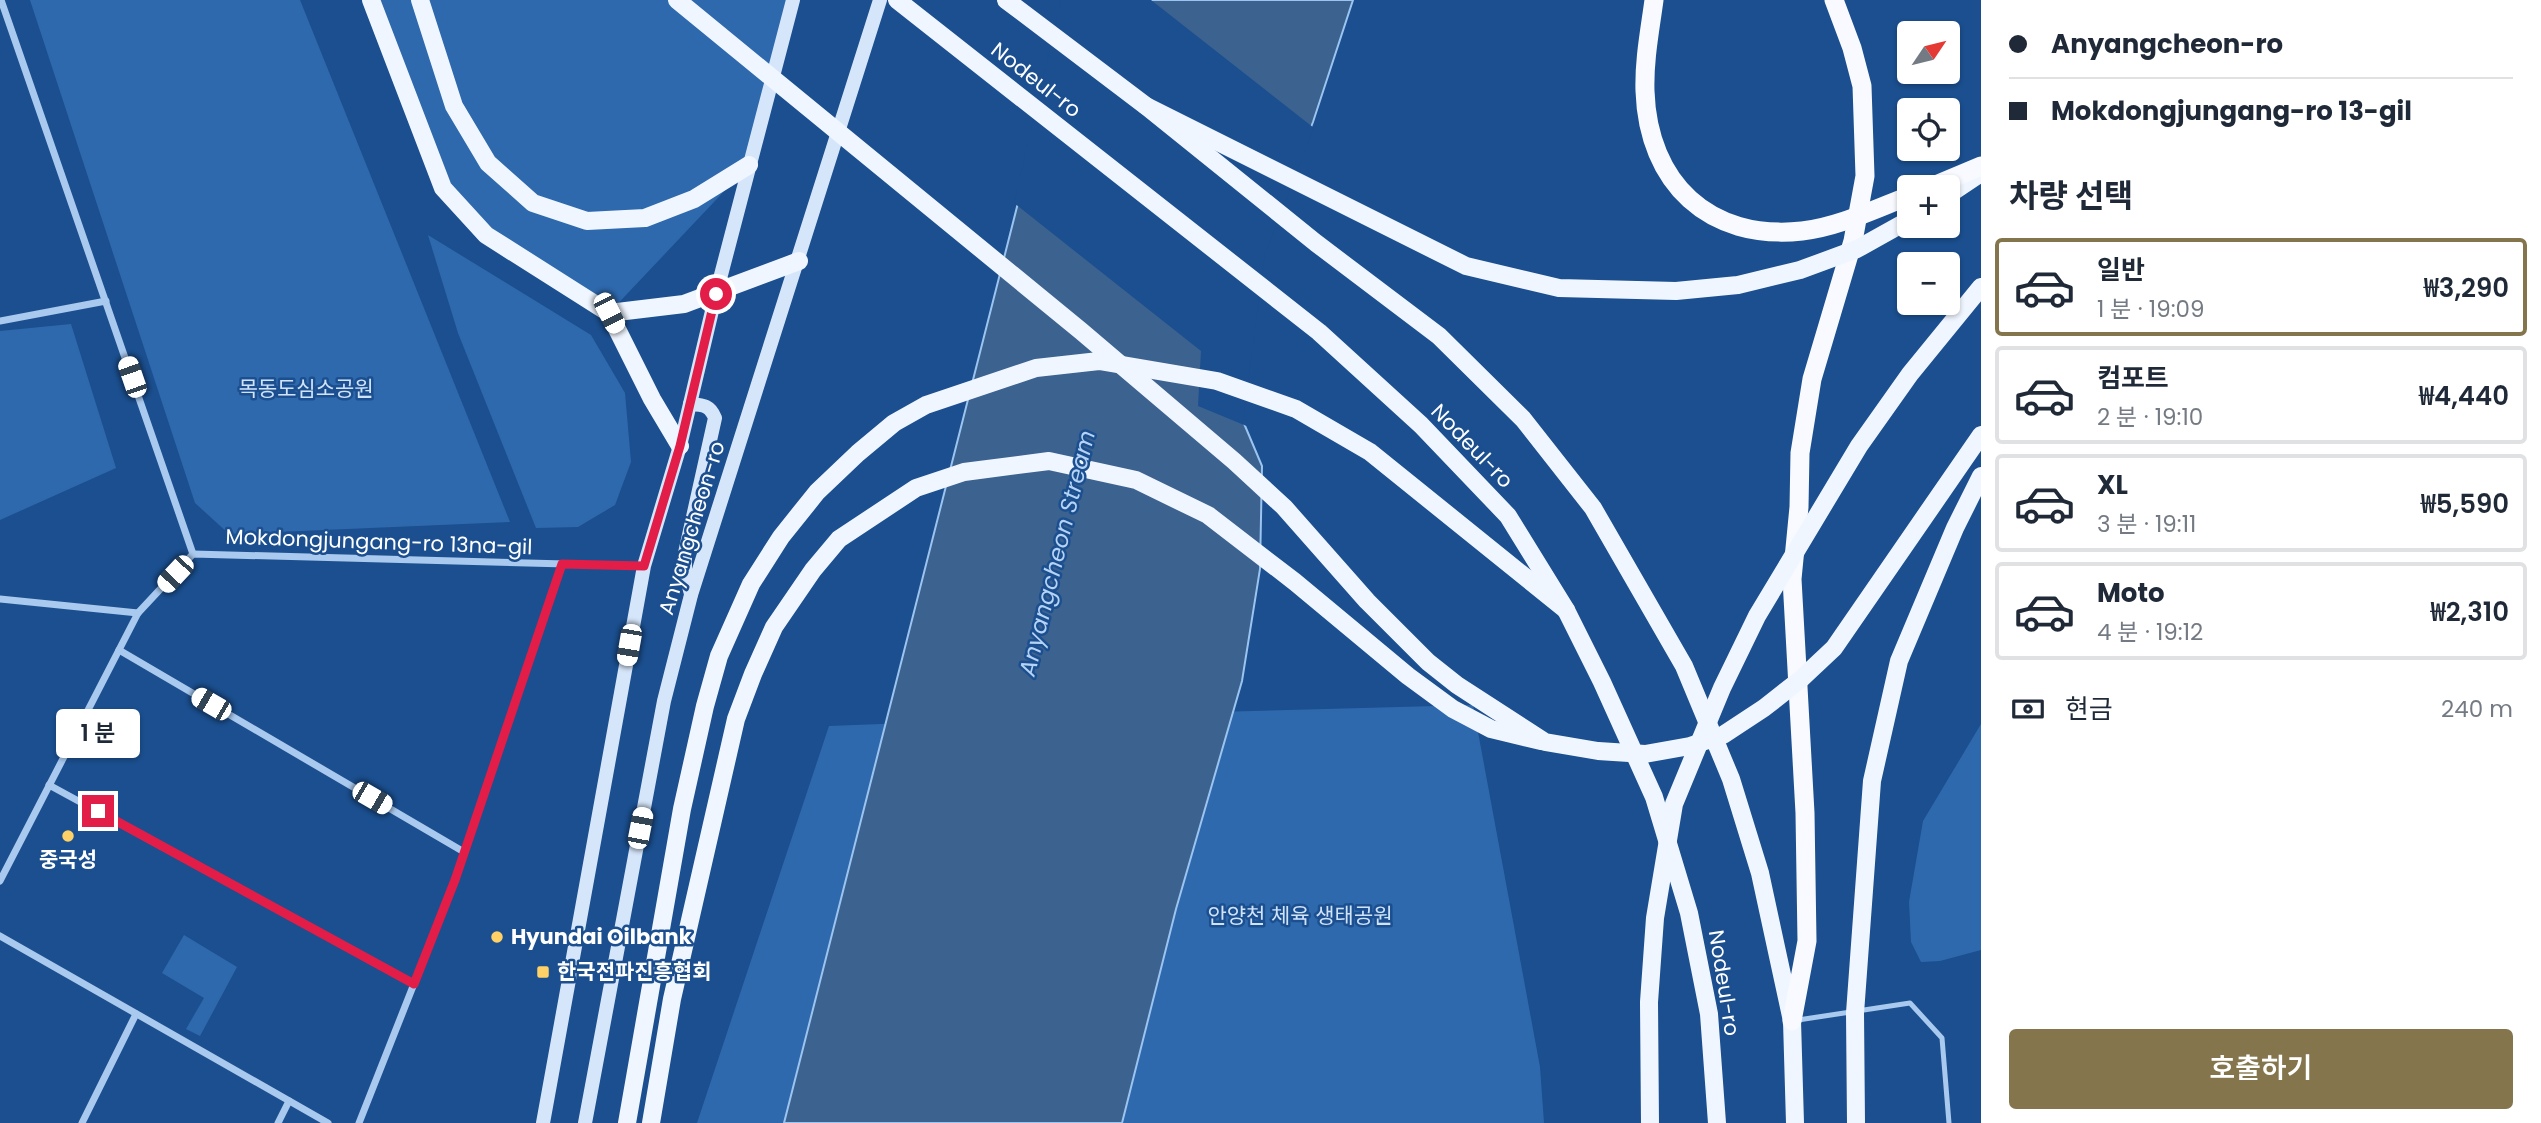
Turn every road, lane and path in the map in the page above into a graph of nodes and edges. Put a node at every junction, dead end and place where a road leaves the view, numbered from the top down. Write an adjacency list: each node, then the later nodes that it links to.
1 (1, 0): 22 (street)
2 (371, 0): 23 (main road)
3 (420, 0): 12 (main road)
4 (677, 0): 37 (main road, bridge)
5 (793, 0): 12 (main road, Anyangcheon-ro)
6 (880, 0): 19 (main road, Anyangcheon-ro)
7 (897, 0): 34 (main road, Nodeul-ro)
8 (1006, 0): 11 (main road)
9 (1654, 0): 17 (highway, bridge)
10 (1834, 0): 44 (highway)
11 (1146, 106): 18 (main road, bridge); 44 (main road, bridge)
12 (749, 165): 21 (main road, Anyangcheon-ro)
13 (1981, 166): 15 (highway)
14 (1981, 173): 16 (main road)
15 (1960, 175)
16 (1960, 187)
17 (1897, 201)
18 (1897, 227)
19 (799, 261): 21 (main road); 32 (main road, Anyangcheon-ro)
20 (1981, 287): 54 (main road, bridge)
21 (716, 294): 23 (main road); 25 (main road, Anyangcheon-ro)
22 (106, 301): 24 (street); 29 (street)
23 (609, 313): 27 (main road)
24 (0, 321)
25 (690, 404): 27 (main road, Anyangcheon-ro); 32 (main road)
26 (1981, 435): 37 (main road, bridge)
27 (680, 446): 31 (main road, Anyangcheon-ro)
28 (1981, 475): 57 (main road, bridge)
29 (193, 554): 30 (street, Mokdongjungang-ro 13na-gil); 35 (street)
30 (562, 564): 31 (street, Mokdongjungang-ro 13na-gil); 39 (street)
31 (644, 566): 50 (main road, Anyangcheon-ro)
32 (691, 595): 51 (main road, Anyangcheon-ro)
33 (0, 599): 35 (street)
34 (1566, 610): 52 (main road, bridge); 55 (main road, Nodeul-ro)
35 (138, 613): 36 (street)
36 (119, 650): 38 (street); 39 (street)
37 (1545, 742): 53 (main road)
38 (49, 785): 40 (street); 42 (street)
39 (464, 852): 42 (street)
40 (0, 881)
41 (0, 936): 43 (street)
42 (414, 984): 49 (street)
43 (136, 1014): 45 (street); 46 (street)
44 (1792, 1021): 56 (main road); 58 (lane)
45 (289, 1101): 47 (street); 48 (street)
46 (82, 1123)
47 (278, 1123)
48 (328, 1123)
49 (359, 1123)
50 (543, 1123)
51 (585, 1123)
52 (627, 1123)
53 (650, 1123)
54 (1650, 1123)
55 (1717, 1123)
56 (1796, 1123)
57 (1856, 1123)
58 (1949, 1123)

